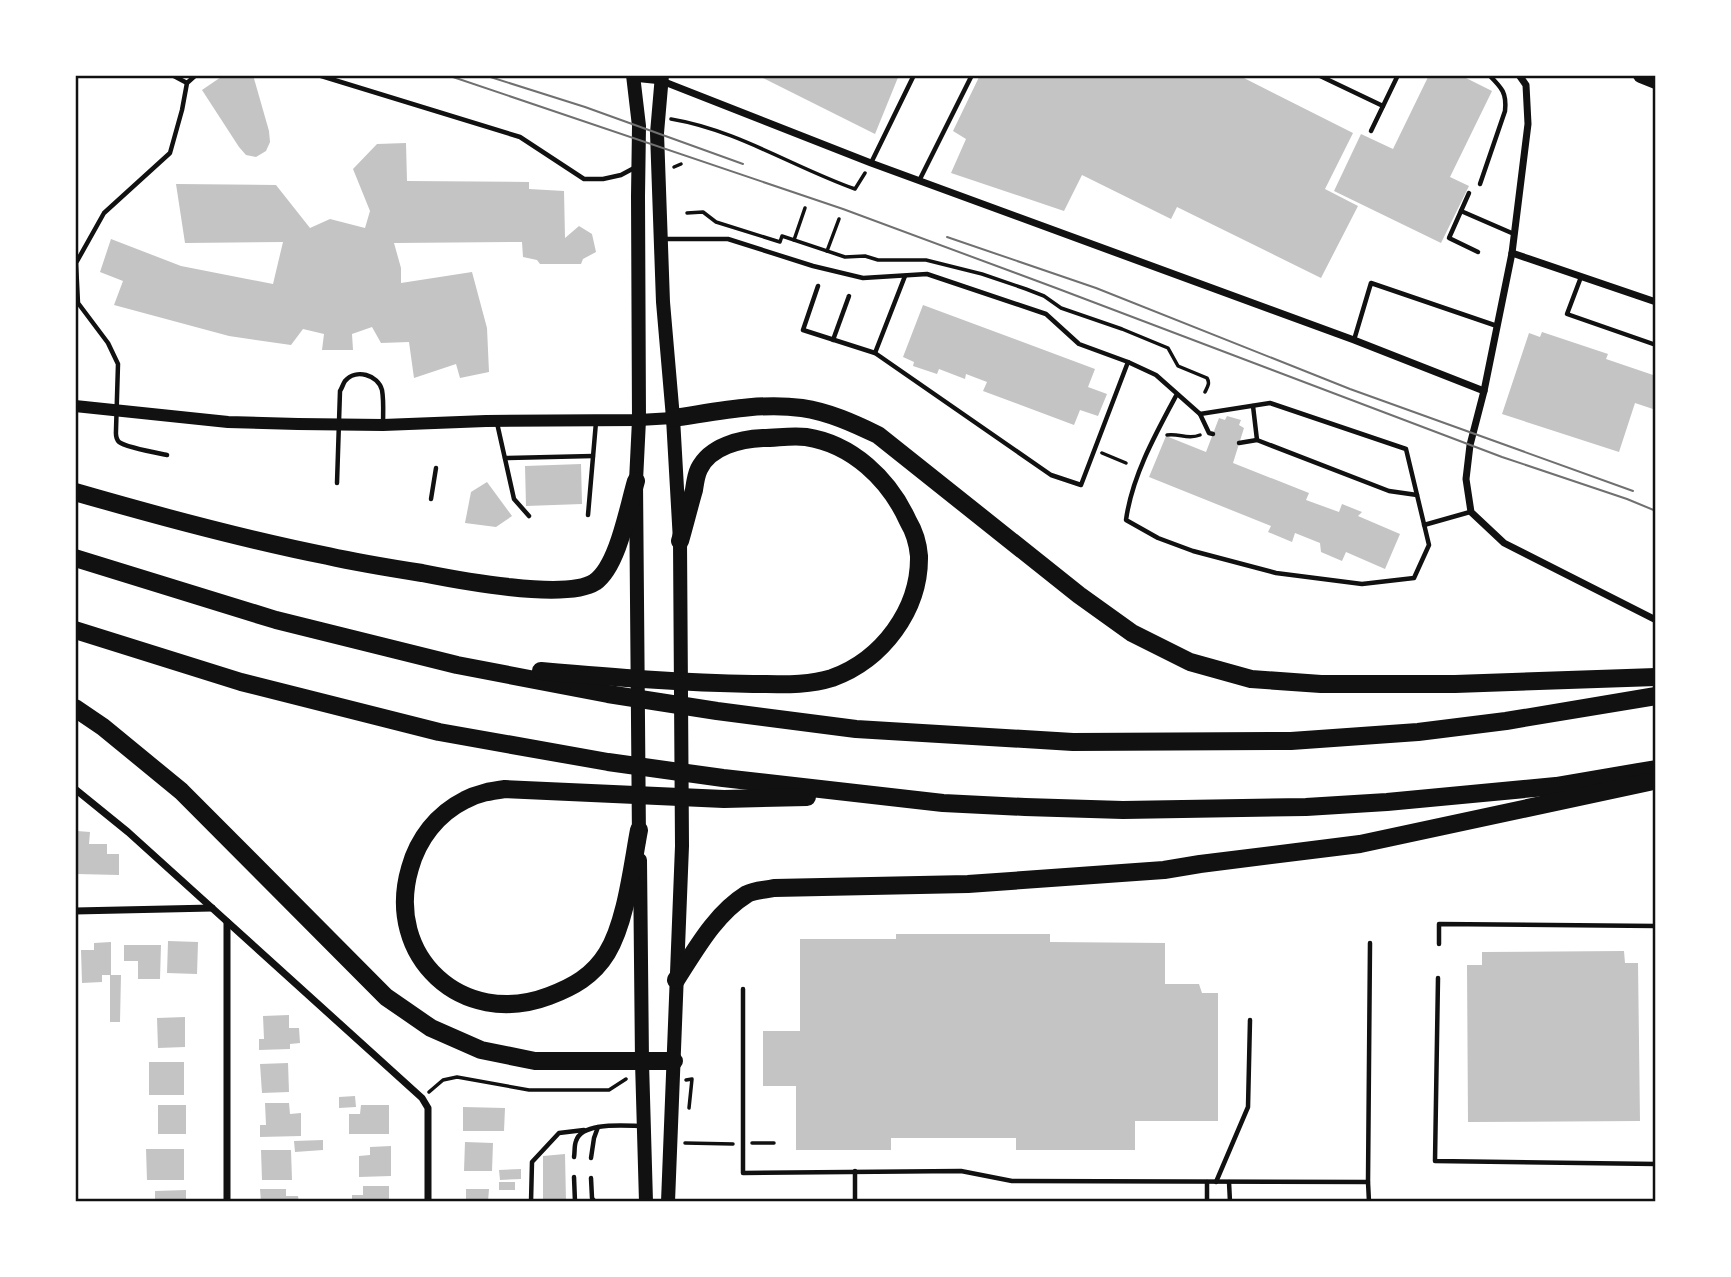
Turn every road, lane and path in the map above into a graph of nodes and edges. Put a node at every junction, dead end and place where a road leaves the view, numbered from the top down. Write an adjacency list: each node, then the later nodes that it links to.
1 (172, 75): 14 (lane)
2 (196, 75): 14 (lane)
3 (318, 75): 20 (lane)
4 (914, 75): 18 (lane)
5 (972, 75): 22 (lane)
6 (1318, 75): 15 (lane)
7 (1398, 75): 15 (lane)
8 (1489, 75): 23 (lane)
9 (1519, 75): 29 (street)
10 (1641, 75): 13 (main road)
11 (634, 76): 12 (street); 20 (main road)
12 (662, 78): 16 (main road); 18 (street)
13 (1656, 81)
14 (187, 83): 50 (lane)
15 (1383, 106): 17 (lane)
16 (659, 117): 24 (path); 30 (main road)
17 (1371, 131)
18 (871, 163): 22 (street)
19 (681, 164): 21 (path)
20 (638, 166): 53 (main road)
21 (674, 167)
22 (919, 181): 42 (street)
23 (1480, 184)
24 (858, 185)
25 (1469, 193): 27 (lane)
26 (806, 208): 31 (path)
27 (1461, 211): 29 (lane); 33 (lane)
28 (839, 219): 32 (path)
29 (1514, 234): 34 (street)
30 (661, 239): 35 (lane); 52 (main road)
31 (794, 240)
32 (827, 251)
33 (1478, 252)
34 (1512, 253): 36 (street); 40 (street)
35 (905, 276): 44 (lane); 45 (lane)
36 (1581, 277): 39 (street); 43 (lane)
37 (818, 286): 41 (lane)
38 (849, 296): 41 (lane)
39 (1656, 302)
40 (1497, 326): 42 (lane); 46 (street)
41 (833, 340): 44 (lane)
42 (1354, 340): 46 (street)
43 (1656, 345)
44 (876, 353): 45 (lane)
45 (1128, 362): 47 (lane)
46 (1483, 391): 74 (street)
47 (1177, 394): 51 (lane); 77 (lane)
48 (75, 406): 50 (street)
49 (1253, 406): 51 (lane); 61 (lane); 72 (lane)
50 (116, 412): 56 (street); 64 (lane)
51 (1200, 414): 59 (lane)
52 (673, 418): 53 (street); 78 (main road); 82 (highway)
53 (639, 420): 55 (street); 69 (main road)
54 (496, 421): 55 (street); 57 (street); 66 (lane)
55 (596, 421): 65 (lane)
56 (338, 425): 57 (street); 57 (lane); 70 (lane)
57 (383, 425)
58 (1193, 426): 60 (path)
59 (1213, 434)
60 (1161, 437)
61 (1257, 440): 62 (lane); 72 (lane)
62 (1239, 443)
63 (1102, 453): 67 (path)
64 (167, 455)
65 (593, 456): 66 (lane); 75 (lane)
66 (505, 458): 76 (lane)
67 (1126, 463)
68 (436, 468): 73 (lane)
69 (636, 481): 71 (highway); 89 (main road)
70 (337, 483)
71 (75, 492)
72 (1417, 495): 77 (lane)
73 (431, 499)
74 (1471, 512): 77 (lane); 80 (street)
75 (588, 515)
76 (529, 516)
77 (1424, 525)
78 (680, 541): 83 (highway); 97 (main road)
79 (75, 558): 83 (highway)
80 (1656, 620)
81 (75, 630): 88 (highway)
82 (1656, 677)
83 (608, 686): 84 (highway)
84 (1656, 696)
85 (75, 708): 101 (highway)
86 (1647, 777): 88 (highway); 97 (highway)
87 (75, 789): 90 (street)
88 (867, 795): 89 (highway)
89 (639, 830): 101 (main road)
90 (212, 908): 91 (street); 92 (street)
91 (75, 911)
92 (227, 922): 103 (street); 121 (street)
93 (1656, 926): 95 (lane)
94 (1370, 943): 120 (lane)
95 (1439, 944)
96 (1438, 978): 113 (lane)
97 (676, 980): 100 (main road)
98 (743, 989): 110 (lane)
99 (1250, 1020): 118 (lane)
100 (674, 1061): 101 (highway); 102 (main road)
101 (642, 1071): 103 (path); 105 (main road)
102 (674, 1080): 104 (path); 127 (main road)
103 (422, 1098): 122 (street)
104 (688, 1118)
105 (644, 1126): 106 (lane); 126 (main road)
106 (598, 1127): 107 (lane); 112 (lane)
107 (584, 1130): 111 (lane); 123 (lane)
108 (774, 1143): 110 (path)
109 (685, 1144): 110 (path)
110 (743, 1144): 114 (lane)
111 (574, 1157)
112 (592, 1158)
113 (1656, 1164)
114 (855, 1171): 117 (lane); 128 (lane)
115 (574, 1177): 124 (lane)
116 (592, 1178): 125 (lane)
117 (1207, 1182): 118 (lane); 129 (lane)
118 (1216, 1182): 119 (lane)
119 (1229, 1182): 120 (lane); 130 (lane)
120 (1368, 1182): 131 (lane)
121 (227, 1202)
122 (428, 1202)
123 (531, 1202)
124 (575, 1202)
125 (595, 1202)
126 (646, 1202)
127 (668, 1202)
128 (855, 1202)
129 (1207, 1202)
130 (1230, 1202)
131 (1369, 1202)

